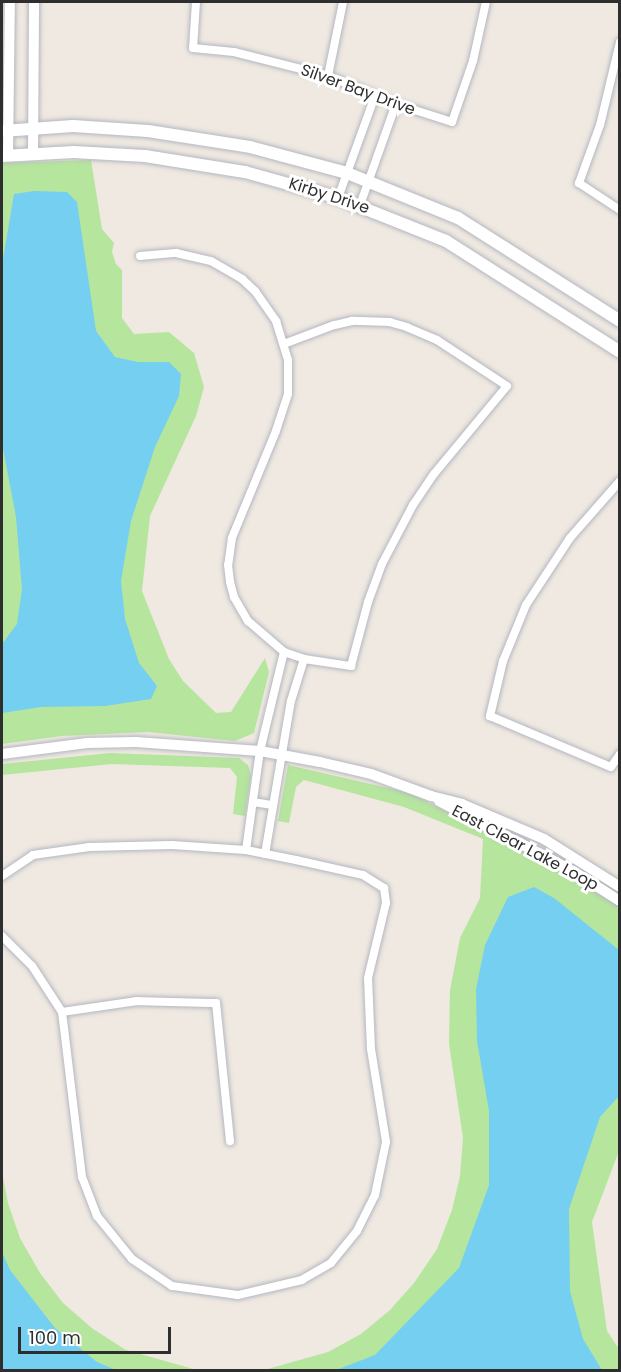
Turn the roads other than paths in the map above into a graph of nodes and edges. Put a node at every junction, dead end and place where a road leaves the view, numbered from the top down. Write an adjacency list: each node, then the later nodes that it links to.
1 (10, 2): 11 (street)
2 (34, 2): 10 (street)
3 (196, 2): 7 (street, Silver Bay Drive)
4 (343, 2): 7 (street)
5 (486, 2): 9 (street, Silver Bay Drive)
6 (620, 42): 18 (street)
7 (328, 76): 8 (street, Silver Bay Drive)
8 (375, 96): 9 (street, Silver Bay Drive); 14 (street)
9 (396, 104): 15 (street)
10 (33, 128): 11 (main road, Kirby Drive); 12 (street); 14 (main road, Kirby Drive)
11 (5, 130): 13 (street)
12 (33, 155): 13 (main road, Kirby Drive); 16 (main road, Kirby Drive)
13 (5, 156)
14 (347, 173): 15 (main road, Kirby Drive); 16 (street)
15 (369, 181): 17 (street); 20 (main road, Kirby Drive)
16 (338, 198): 17 (main road, Kirby Drive)
17 (360, 205): 22 (main road, Kirby Drive)
18 (620, 210)
19 (140, 256): 21 (street)
20 (620, 321)
21 (284, 344): 24 (street); 25 (street)
22 (620, 352)
23 (620, 481): 28 (street)
24 (284, 652): 25 (street); 26 (street)
25 (304, 659): 29 (street)
26 (260, 751): 27 (street, East Clear Lake Loop); 29 (street, East Clear Lake Loop); 31 (street)
27 (2, 754)
28 (620, 754)
29 (282, 755): 30 (street, East Clear Lake Loop); 32 (street)
30 (431, 796): 36 (street, East Clear Lake Loop); 37 (street, East Clear Lake Loop)
31 (253, 802): 32 (street); 33 (street)
32 (273, 805): 34 (street)
33 (246, 850): 34 (street); 35 (street)
34 (265, 854): 39 (street)
35 (2, 876)
36 (620, 887)
37 (620, 900)
38 (2, 936): 39 (street)
39 (62, 1012): 40 (street)
40 (230, 1141)

